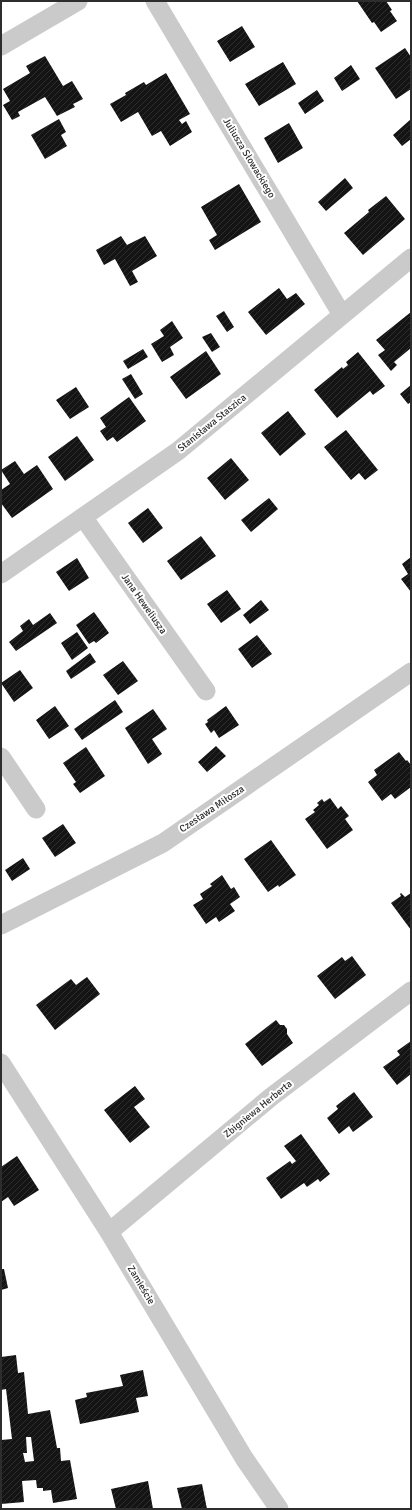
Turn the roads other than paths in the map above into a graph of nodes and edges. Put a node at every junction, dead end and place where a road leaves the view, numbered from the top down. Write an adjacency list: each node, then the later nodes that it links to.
1 (78, 1): 3 (street)
2 (155, 1): 5 (street, Juliusza Słowackiego)
3 (1, 46)
4 (411, 258): 5 (street, Stanisława Staszica)
5 (342, 316): 6 (street, Stanisława Staszica)
6 (83, 517): 7 (street, Stanisława Staszica); 9 (street, Jana Heweliusza)
7 (4, 566)
8 (411, 672): 12 (street, Czesława Miłosza)
9 (206, 691)
10 (1, 757): 11 (street)
11 (36, 809)
12 (1, 925)
13 (411, 991): 15 (street, Zbigniewa Herberta)
14 (1, 1063): 15 (street, Zamieście)
15 (109, 1232): 16 (street, Zamieście)
16 (278, 1509)

